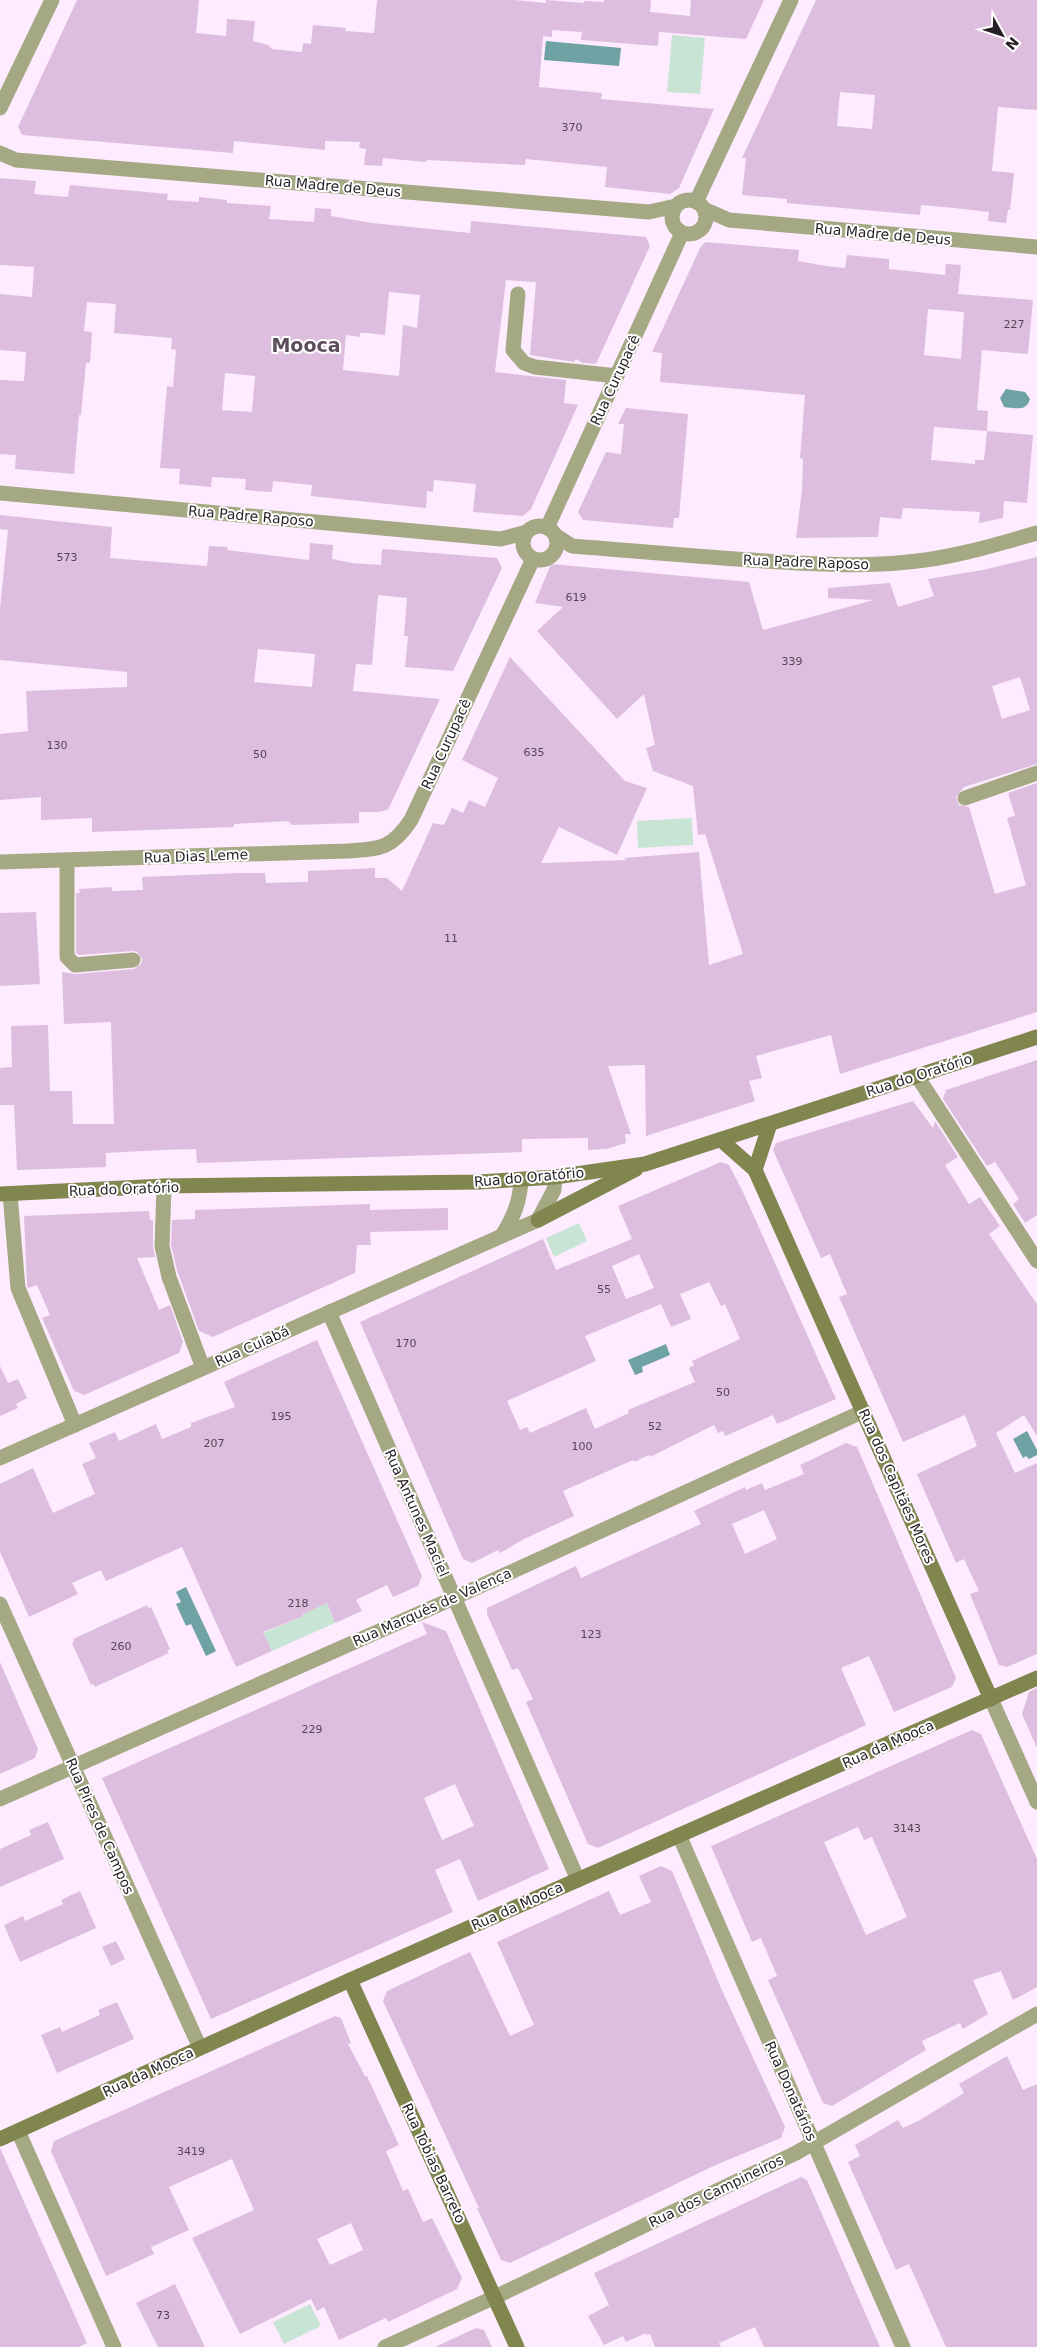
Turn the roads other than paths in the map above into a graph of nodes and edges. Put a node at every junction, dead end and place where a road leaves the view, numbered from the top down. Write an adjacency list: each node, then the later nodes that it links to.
1 (52, 0): 3 (street)
2 (791, 0): 7 (street)
3 (0, 108)
4 (0, 152): 5 (street, Rua Madre de Deus)
5 (16, 160): 6 (street, Rua Madre de Deus); 9 (street, Rua Madre de Deus)
6 (0, 166)
7 (700, 205): 8 (street); 10 (street, Rua Madre de Deus); 11 (street)
8 (676, 206): 9 (street, Rua Madre de Deus); 12 (street)
9 (649, 212): 12 (street, Rua Madre de Deus)
10 (729, 220): 11 (street, Rua Madre de Deus); 13 (street, Rua Madre de Deus)
11 (702, 229): 12 (street)
12 (678, 230): 15 (street, Rua Curupacê)
13 (1037, 247)
14 (518, 294): 15 (street)
15 (617, 376): 17 (street, Rua Curupacê)
16 (0, 493): 20 (street, Rua Padre Raposo)
17 (551, 531): 18 (street); 21 (street, Rua Padre Raposo); 23 (street)
18 (527, 532): 20 (street, Rua Padre Raposo); 22 (street)
19 (1037, 533): 21 (street, Rua Padre Raposo)
20 (501, 539): 22 (street, Rua Padre Raposo)
21 (572, 546): 23 (street)
22 (529, 555): 23 (street); 26 (street, Rua Curupacê)
23 (553, 555)
24 (1037, 773): 25 (street)
25 (965, 798)
26 (392, 844): 27 (street, Rua Dias Leme)
27 (67, 860): 28 (street, Rua Dias Leme); 29 (street)
28 (0, 862)
29 (133, 960)
30 (1037, 1037): 31 (street, Rua do Oratório)
31 (917, 1076): 32 (street, Rua do Oratório); 42 (street)
32 (770, 1124): 33 (street, Rua do Oratório); 35 (street)
33 (721, 1140): 34 (street, Rua do Oratório); 35 (street, Rua dos Capitães Mores)
34 (645, 1164): 36 (street, Rua do Oratório); 40 (street)
35 (755, 1170): 45 (street, Rua dos Capitães Mores)
36 (555, 1177): 37 (street, Rua do Oratório); 40 (street)
37 (521, 1180): 38 (street, Rua do Oratório); 41 (street)
38 (164, 1186): 39 (street, Rua do Oratório); 44 (street)
39 (5, 1194): 46 (street)
40 (538, 1220): 41 (street, Rua Cuiabá)
41 (503, 1234): 43 (street, Rua Cuiabá)
42 (1037, 1261)
43 (329, 1312): 44 (street, Rua Cuiabá); 48 (street, Rua Antunes Maciel)
44 (203, 1368): 46 (street, Rua Cuiabá)
45 (864, 1411): 48 (street, Rua Marquês de Valença); 51 (street, Rua dos Capitães Mores)
46 (75, 1425): 47 (street, Rua Cuiabá)
47 (0, 1458)
48 (454, 1598): 52 (street, Rua Marquês de Valença); 56 (street, Rua Antunes Maciel)
49 (0, 1604): 52 (street, Rua Pires de Campos)
50 (1037, 1678): 51 (street, Rua da Mooca)
51 (991, 1699): 54 (street, Rua dos Capitães Mores); 55 (street, Rua da Mooca)
52 (72, 1767): 53 (street, Rua Marquês de Valença); 59 (street, Rua Pires de Campos)
53 (0, 1799)
54 (1037, 1802)
55 (679, 1835): 56 (street, Rua da Mooca); 62 (street, Rua Donatários)
56 (578, 1880): 57 (street, Rua da Mooca)
57 (350, 1980): 59 (street, Rua da Mooca); 63 (street, Rua Tobias Barreto)
58 (1037, 2014): 62 (street, Rua dos Campineiros)
59 (200, 2048): 60 (street, Rua da Mooca)
60 (18, 2132): 61 (street, Rua da Mooca); 64 (street)
61 (0, 2139)
62 (814, 2143): 63 (street, Rua dos Campineiros); 67 (street, Rua Donatários)
63 (495, 2297): 65 (street, Rua dos Campineiros); 66 (street, Rua Tobias Barreto)
64 (114, 2347)
65 (385, 2347)
66 (517, 2347)
67 (903, 2347)

